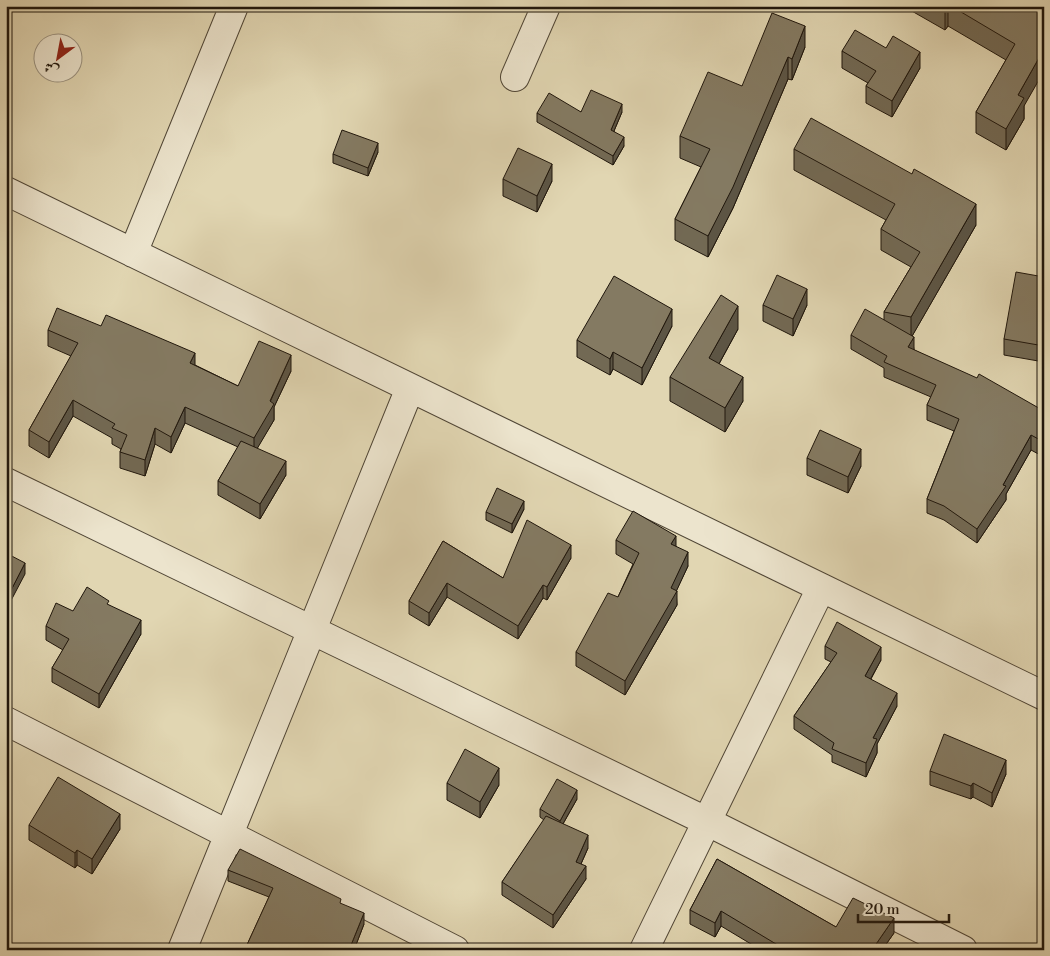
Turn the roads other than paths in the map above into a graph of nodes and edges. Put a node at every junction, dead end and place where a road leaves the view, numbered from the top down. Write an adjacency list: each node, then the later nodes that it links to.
1 (234, 6): 5 (street)
2 (546, 6): 3 (street)
3 (514, 77)
4 (6, 191): 5 (street)
5 (133, 253): 6 (street)
6 (410, 388): 8 (street); 9 (street)
7 (6, 482): 9 (street)
8 (821, 588): 10 (street); 12 (street)
9 (312, 630): 12 (street); 13 (street)
10 (1044, 696)
11 (6, 721): 13 (street)
12 (706, 821): 16 (street); 17 (street)
13 (229, 834): 14 (street); 15 (street)
14 (182, 950)
15 (455, 950)
16 (644, 950)
17 (963, 950)

